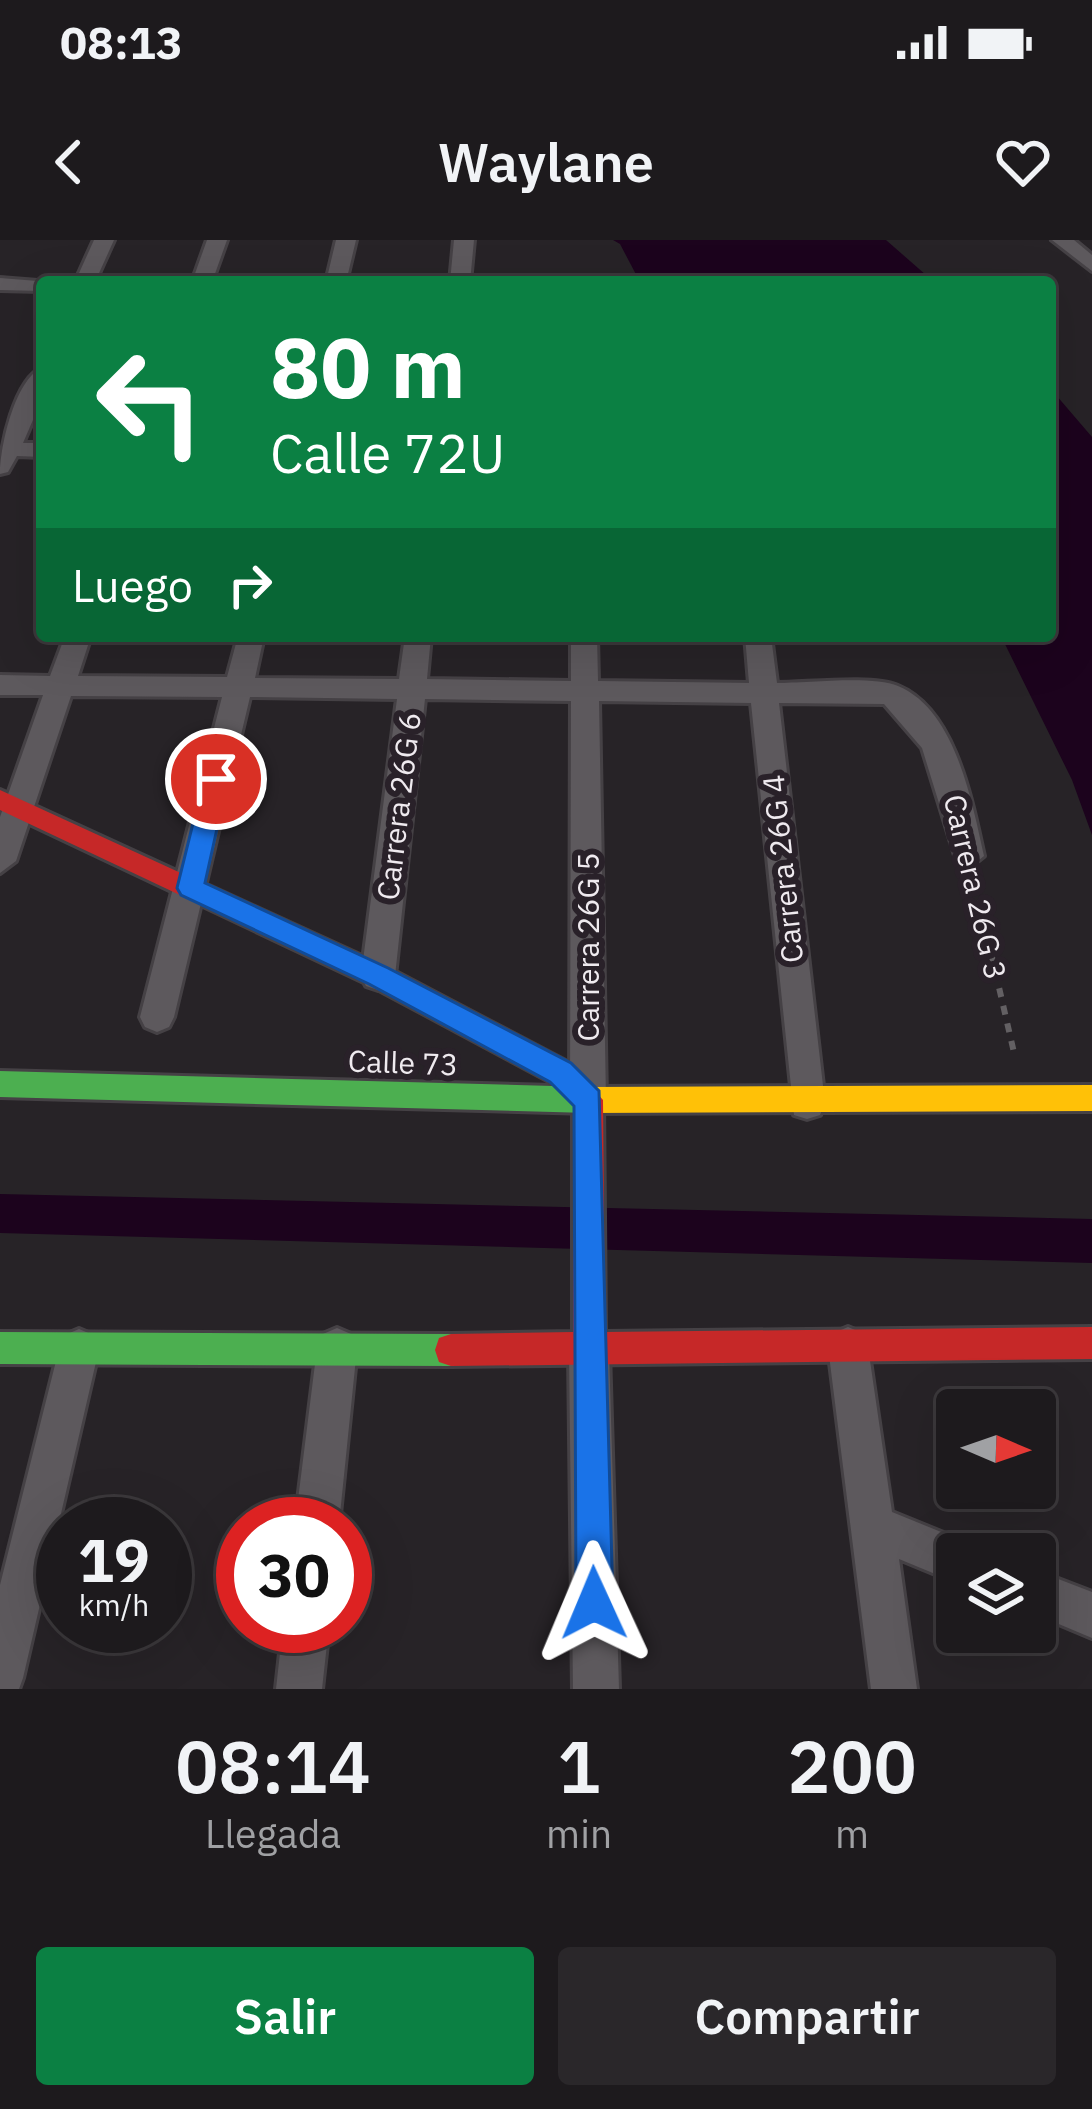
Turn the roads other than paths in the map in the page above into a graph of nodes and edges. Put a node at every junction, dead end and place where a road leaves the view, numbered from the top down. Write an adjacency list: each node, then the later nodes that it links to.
1 (104, 240): 7 (street)
2 (217, 240): 8 (street)
3 (346, 240): 9 (street)
4 (464, 240): 10 (street)
5 (1062, 240): 6 (street)
6 (1092, 265)
7 (88, 276)
8 (204, 276)
9 (337, 276)
10 (461, 276)
11 (0, 284): 12 (street)
12 (36, 284)
13 (36, 387): 15 (street)
14 (36, 451): 15 (street)
15 (3, 455)
16 (76, 642): 22 (street)
17 (250, 642): 23 (street)
18 (417, 642): 24 (street, Carrera 26G 6)
19 (584, 642): 25 (street, Carrera 26G 5)
20 (758, 642): 26 (street, Carrera 26G 4)
21 (0, 685): 22 (street)
22 (61, 686): 23 (street); 27 (street)
23 (238, 688): 24 (street); 30 (street)
24 (412, 691): 25 (street); 31 (street, Carrera 26G 6)
25 (585, 694): 26 (street); 35 (street, Carrera 26G 5)
26 (763, 697): 28 (street, Carrera 26G 3); 36 (street, Carrera 26G 4)
27 (9, 804): 29 (street); 30 (main road)
28 (969, 856)
29 (0, 861)
30 (190, 888): 31 (main road); 32 (street)
31 (378, 976): 35 (main road)
32 (157, 1017)
33 (0, 1084): 35 (main road, Calle 73)
34 (1092, 1098): 36 (main road, Calle 73)
35 (588, 1100): 36 (main road, Calle 73); 37 (main road, Carrera 26G 5)
36 (807, 1103)
37 (589, 1331): 39 (main road); 41 (main road); 51 (street, Carrera 26G 5)
38 (1092, 1343): 39 (main road)
39 (848, 1347): 44 (street)
40 (0, 1348): 42 (main road)
41 (337, 1348): 42 (main road); 43 (street)
42 (80, 1349): 49 (street)
43 (320, 1497)
44 (872, 1526): 45 (street); 52 (street)
45 (936, 1552)
46 (1056, 1601): 47 (street)
47 (1092, 1616)
48 (303, 1653): 50 (street)
49 (0, 1678)
50 (299, 1689)
51 (596, 1689)
52 (894, 1689)

